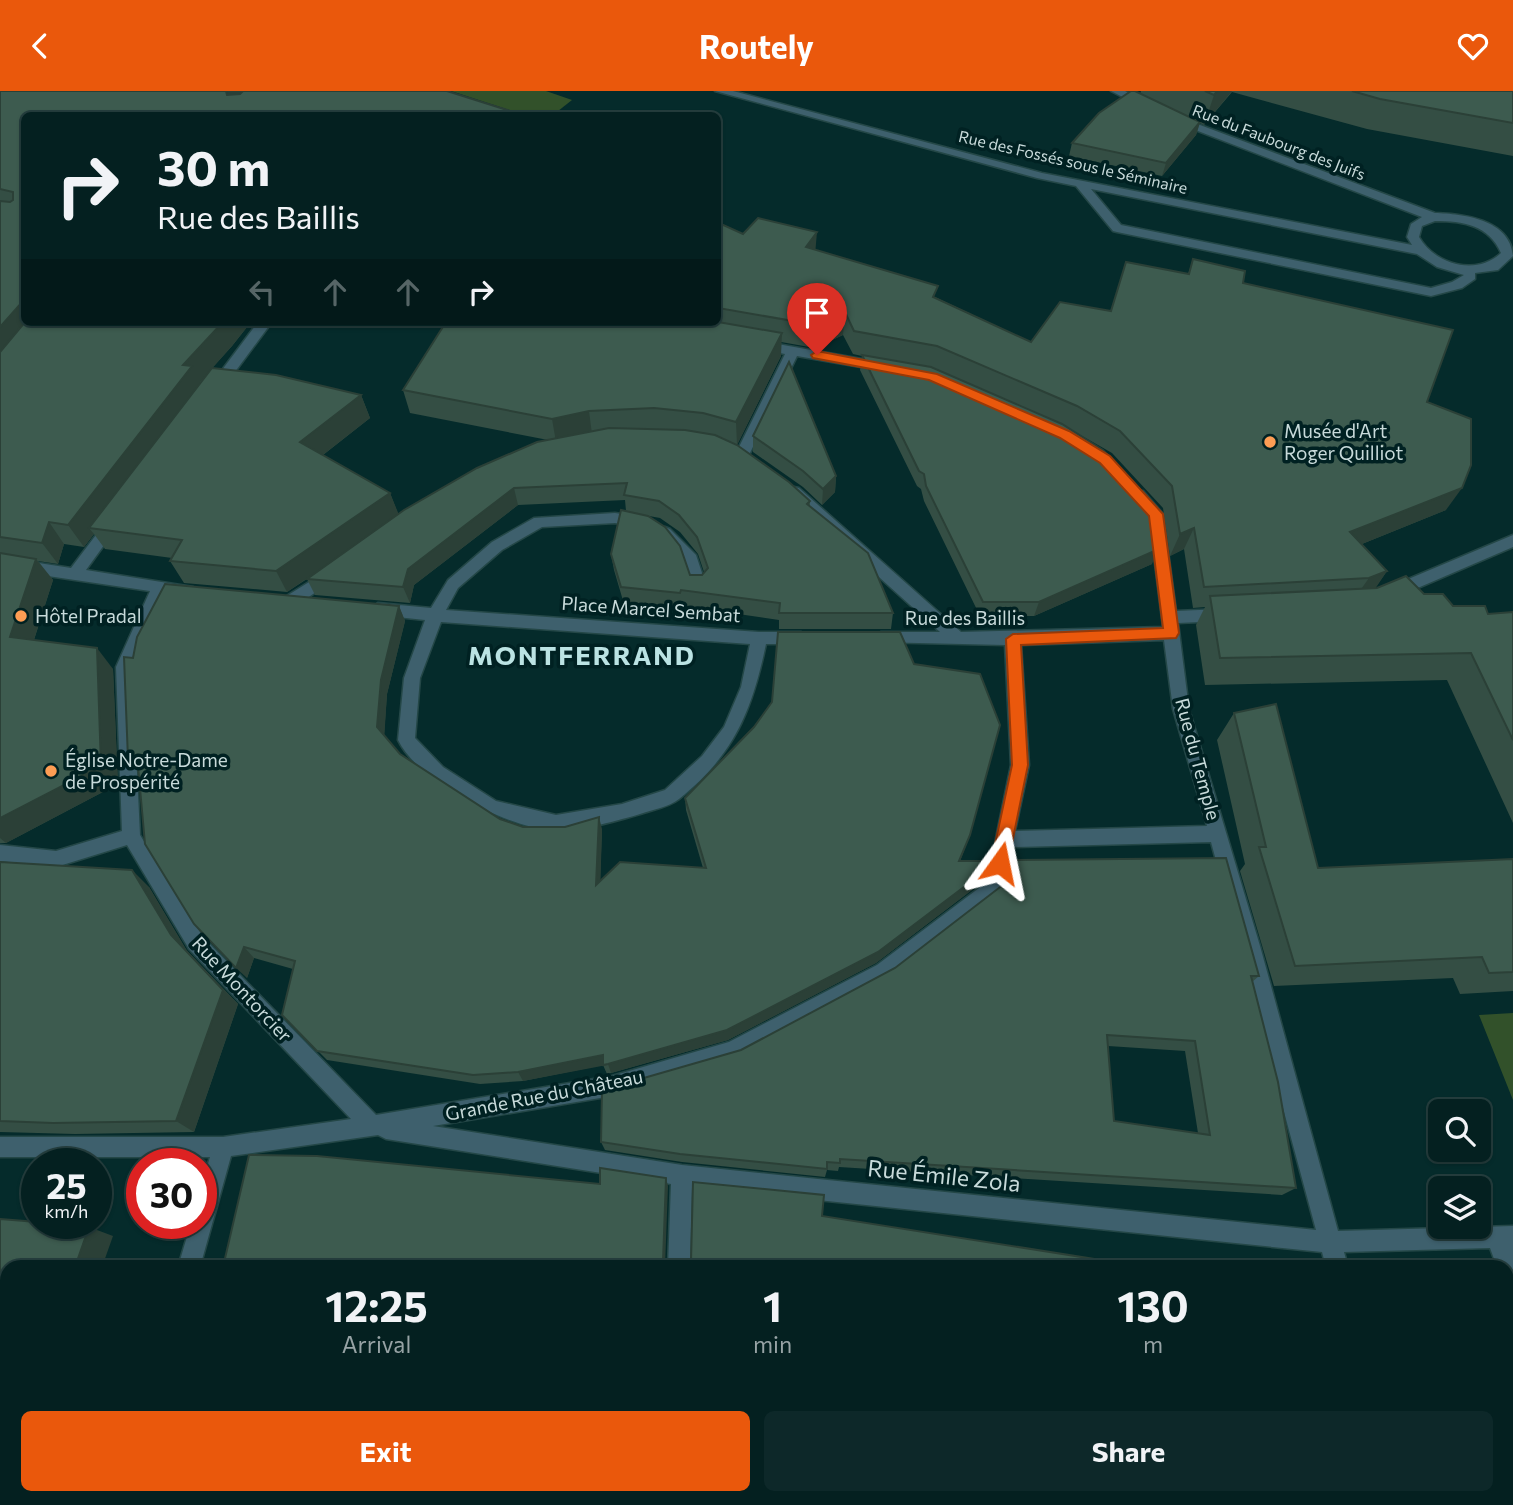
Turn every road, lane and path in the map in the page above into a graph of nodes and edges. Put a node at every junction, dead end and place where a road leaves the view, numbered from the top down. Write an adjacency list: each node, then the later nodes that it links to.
1 (720, 91): 5 (street, Rue des Fossés sous le Séminaire)
2 (1116, 91): 3 (street)
3 (1153, 108)
4 (1165, 114): 6 (street, Rue du Faubourg des Juifs)
5 (1081, 185): 7 (street, Rue des Fossés sous le Séminaire); 9 (street)
6 (1433, 217): 7 (street); 8 (street, Rue du Faubourg des Juifs)
7 (1421, 251): 9 (street, Rue des Fossés sous le Séminaire)
8 (1510, 256): 9 (street)
9 (1467, 271)
10 (262, 326): 14 (street)
11 (740, 341): 12 (street)
12 (793, 351): 13 (street); 15 (street)
13 (900, 370)
14 (207, 399)
15 (741, 456)
16 (782, 483): 35 (street)
17 (1130, 487): 31 (street, Rue du Temple)
18 (124, 509): 22 (street)
19 (1513, 541): 26 (street)
20 (0, 563): 22 (street)
21 (342, 566): 27 (street)
22 (75, 575): 24 (street)
23 (698, 585): 30 (street, Place Marcel Sembat)
24 (159, 589): 25 (street); 38 (street, Rue Montorcier)
25 (198, 592)
26 (1381, 597)
27 (317, 603)
28 (355, 607): 30 (street, Place Marcel Sembat)
29 (1236, 614): 31 (street, Rue des Baillis)
30 (435, 615): 32 (street, Place Marcel Sembat); 32 (street, Place Marcel Sembat)
31 (1170, 625): 36 (street, Rue des Baillis); 37 (street, Rue du Temple)
32 (759, 638): 33 (street)
33 (812, 638)
34 (865, 638): 35 (street, Rue des Baillis)
35 (958, 639): 36 (street, Rue des Baillis)
36 (1013, 639): 39 (street, Grande Rue du Château)
37 (1218, 834): 39 (street); 46 (street, Rue du Temple)
38 (131, 836): 40 (street); 41 (street, Rue Montorcier)
39 (1004, 839): 41 (street, Grande Rue du Château)
40 (0, 853)
41 (372, 1126): 43 (street, Grande Rue du Château); 44 (street, Rue Émile Zola)
42 (0, 1147): 43 (street, Grande Rue du Château)
43 (223, 1147): 47 (street)
44 (682, 1175): 46 (street, Rue Émile Zola); 48 (street)
45 (1505, 1238): 46 (street, Rue Émile Zola); 50 (street)
46 (1330, 1243): 49 (street, Rue du Temple)
47 (191, 1260)
48 (679, 1260)
49 (1336, 1260)
50 (1509, 1260)

